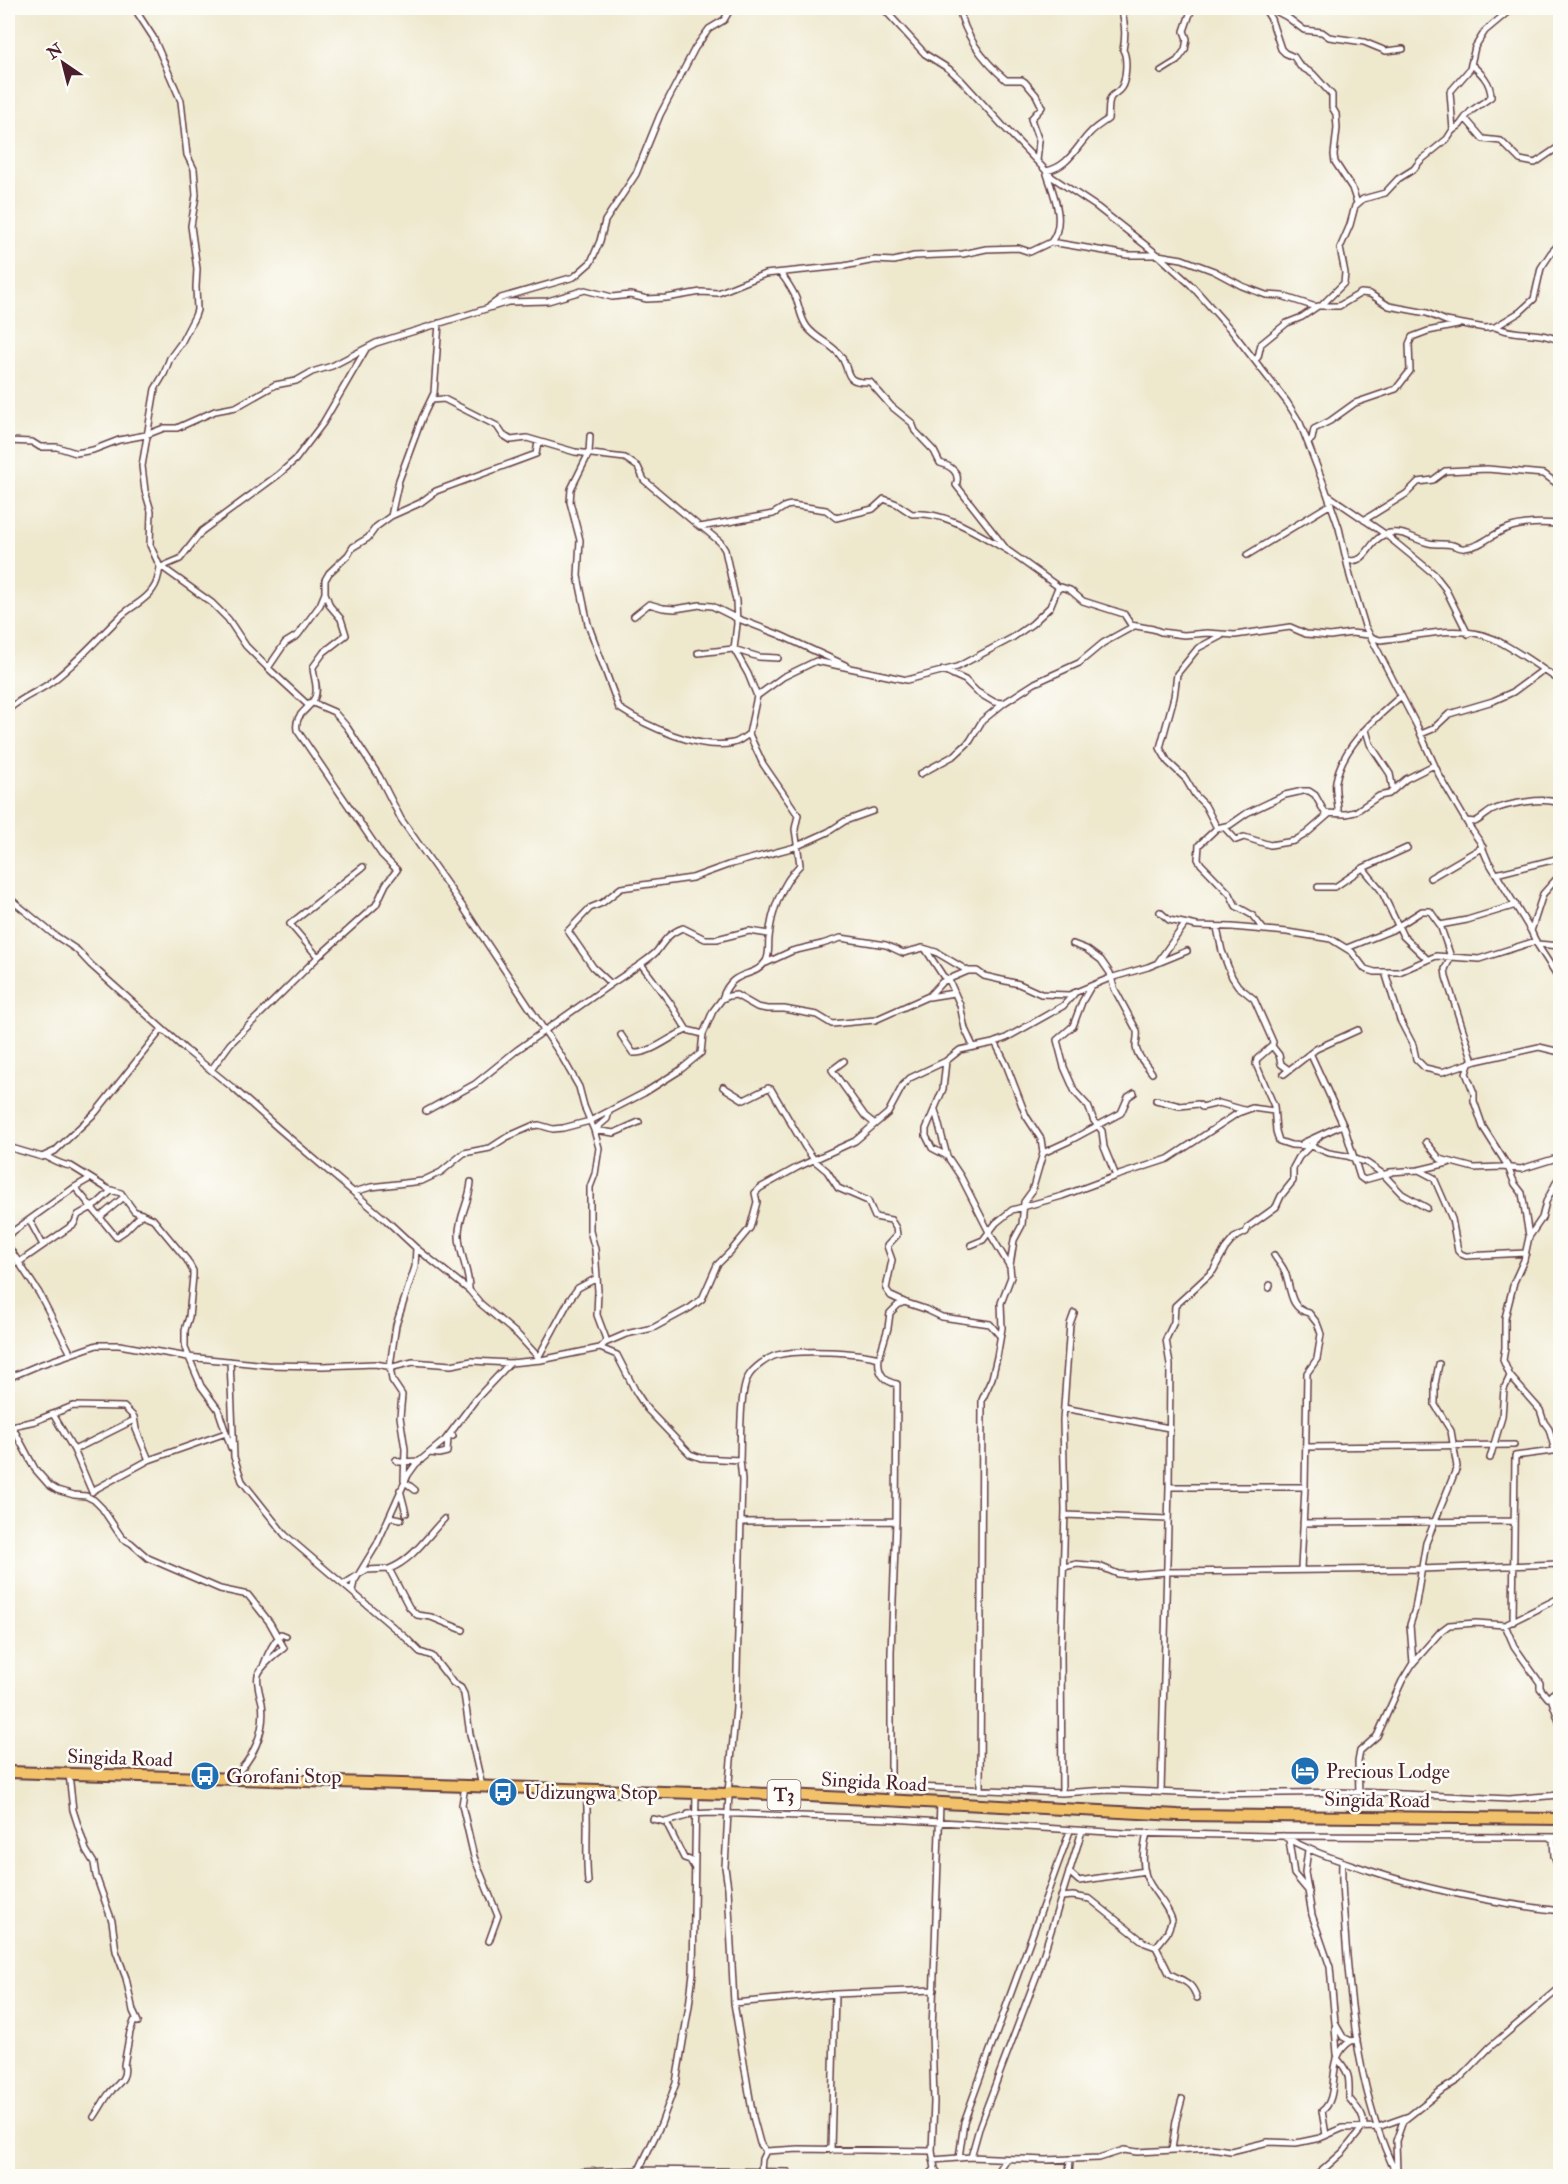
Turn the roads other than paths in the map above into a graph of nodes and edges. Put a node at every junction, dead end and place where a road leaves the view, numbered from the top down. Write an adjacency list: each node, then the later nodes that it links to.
1 (138, 8): 31 (street)
2 (730, 8): 23 (street)
3 (883, 8): 15 (street)
4 (958, 8): 15 (street)
5 (1121, 8): 16 (street)
6 (1192, 8): 11 (street)
7 (1265, 8): 9 (street); 17 (street)
8 (1510, 10): 10 (street)
9 (1403, 49)
10 (1471, 64): 12 (street); 13 (street)
11 (1161, 71)
12 (1465, 118): 13 (street); 14 (street)
13 (1453, 130): 17 (street)
14 (1560, 146)
15 (1037, 161): 16 (street)
16 (1046, 171): 18 (street); 20 (street)
17 (1357, 203): 22 (street)
18 (1051, 242): 20 (street); 21 (street)
19 (1560, 243): 26 (street)
20 (1158, 255): 22 (street); 29 (street)
21 (780, 273): 23 (street); 45 (street)
22 (1319, 306): 25 (street); 29 (street)
23 (487, 308): 24 (street)
24 (438, 323): 28 (street); 30 (street)
25 (1463, 324): 26 (street); 35 (street)
26 (1495, 327): 27 (street)
27 (1560, 341)
28 (366, 348): 31 (street); 48 (street)
29 (1255, 360): 35 (street)
30 (431, 400): 34 (street); 40 (street)
31 (146, 435): 33 (street); 48 (street)
32 (590, 436): 36 (street)
33 (8, 441)
34 (538, 442): 36 (street); 40 (street)
35 (1308, 442): 38 (street)
36 (588, 453): 43 (street); 71 (street)
37 (1560, 486): 41 (street)
38 (1328, 495): 39 (street); 41 (street)
39 (1331, 504): 46 (street); 47 (street)
40 (391, 516): 50 (street)
41 (1364, 520): 44 (street)
42 (1560, 524): 44 (street)
43 (702, 527): 45 (street); 52 (street)
44 (1385, 534): 47 (street); 54 (street)
45 (1007, 550): 49 (street)
46 (1247, 555)
47 (1347, 560): 56 (street)
48 (161, 567): 61 (street); 69 (street)
49 (1060, 588): 53 (street); 62 (street)
50 (325, 593): 61 (street); 68 (street)
51 (634, 616): 52 (street)
52 (736, 618): 57 (street); 60 (street)
53 (1134, 626): 55 (street); 67 (street)
54 (1468, 634): 56 (street); 63 (street)
55 (1222, 635): 56 (street); 81 (street)
56 (1370, 635): 66 (street)
57 (734, 649): 58 (street); 59 (street); 65 (street)
58 (698, 653)
59 (778, 658)
60 (849, 667): 62 (street); 65 (street)
61 (268, 668): 68 (street)
62 (942, 669): 67 (street)
63 (1543, 670): 64 (street); 72 (street)
64 (1560, 681)
65 (757, 696): 71 (street)
66 (1401, 696): 70 (street); 72 (street)
67 (1004, 703): 74 (street)
68 (310, 704): 108 (street); 128 (street)
69 (8, 710)
70 (1366, 730): 75 (street); 79 (street)
71 (749, 734): 82 (street)
72 (1421, 734): 73 (street)
73 (1434, 765): 75 (street); 80 (street)
74 (920, 774)
75 (1393, 790): 79 (street)
76 (1560, 804): 80 (street)
77 (873, 811): 82 (street)
78 (1329, 814): 79 (street); 81 (street); 81 (street)
79 (1338, 814)
80 (1466, 820): 83 (street)
81 (1220, 828): 99 (street)
82 (797, 846): 101 (street); 119 (street)
83 (1483, 847): 88 (street); 90 (street)
84 (1407, 848): 87 (street)
85 (1560, 858): 88 (street)
86 (363, 867): 108 (street)
87 (1363, 868): 91 (street); 97 (street)
88 (1496, 874): 93 (street)
89 (1560, 875): 100 (street)
90 (1430, 878)
91 (1318, 887)
92 (8, 897): 125 (street)
93 (1516, 905): 96 (street); 100 (street)
94 (1160, 912): 95 (street)
95 (1185, 924): 98 (street); 112 (street)
96 (1440, 925): 97 (street); 109 (street)
97 (1398, 926): 105 (street); 110 (street)
98 (1217, 928): 99 (street); 133 (street)
99 (1264, 930): 105 (street)
100 (1531, 931): 102 (street)
101 (769, 934): 111 (street); 113 (street)
102 (1536, 943): 104 (street); 109 (street); 118 (street)
103 (1073, 944): 116 (street)
104 (1560, 945)
105 (1347, 948): 115 (street)
106 (926, 949): 111 (street); 114 (street); 117 (street)
107 (1187, 951): 112 (street)
108 (318, 957): 139 (street)
109 (1451, 957): 110 (street); 138 (street)
110 (1427, 959): 115 (street)
111 (764, 963): 124 (street)
112 (1157, 963): 116 (street)
113 (641, 964): 119 (street); 126 (street)
114 (968, 971): 117 (street); 122 (street)
115 (1385, 972): 138 (street)
116 (1112, 977): 120 (street); 140 (street)
117 (949, 980): 121 (street); 123 (street)
118 (1560, 980)
119 (611, 984): 128 (street)
120 (1090, 986): 122 (street); 152 (street)
121 (954, 993): 123 (street); 132 (street)
122 (1074, 994): 131 (street)
123 (926, 998): 124 (street)
124 (722, 999): 129 (street)
125 (162, 1029): 139 (street); 161 (street)
126 (687, 1030): 129 (street); 130 (street)
127 (1358, 1030): 135 (street)
128 (543, 1032): 146 (street); 149 (street)
129 (703, 1034): 148 (street)
130 (621, 1035)
131 (995, 1042): 132 (street); 160 (street)
132 (974, 1046): 137 (street)
133 (1272, 1046): 135 (street); 147 (street)
134 (1560, 1052): 138 (street)
135 (1311, 1055): 153 (street)
136 (844, 1061): 151 (street)
137 (946, 1061): 144 (street); 151 (street)
138 (1472, 1062): 167 (street)
139 (211, 1070): 176 (street)
140 (1152, 1073)
141 (723, 1087): 165 (street)
142 (1134, 1093): 152 (street)
143 (1155, 1100): 145 (street)
144 (935, 1110): 162 (street); 162 (street)
145 (1246, 1110): 147 (street); 171 (street)
146 (426, 1111)
147 (1274, 1111): 157 (street)
148 (609, 1112): 149 (street); 154 (street)
149 (590, 1121): 154 (street); 176 (street)
150 (639, 1122): 154 (street)
151 (875, 1124): 165 (street)
152 (1097, 1125): 160 (street); 171 (street)
153 (1342, 1125): 155 (street); 164 (street)
154 (594, 1130): 197 (street)
155 (1319, 1137): 157 (street); 158 (street)
156 (1426, 1142): 166 (street)
157 (1298, 1145): 158 (street)
158 (1311, 1146): 164 (street); 220 (street)
159 (8, 1147): 161 (street)
160 (1042, 1153): 180 (street)
161 (45, 1156): 172 (street)
162 (947, 1156): 186 (street)
163 (1560, 1157): 167 (street)
164 (1354, 1159): 169 (street); 169 (street)
165 (815, 1161): 199 (street); 204 (street)
166 (1451, 1162): 167 (street); 168 (street)
167 (1508, 1167): 188 (street)
168 (1419, 1170): 169 (street); 193 (street)
169 (1381, 1173): 181 (street)
170 (1560, 1175): 188 (street)
171 (1116, 1176): 180 (street)
172 (89, 1179): 174 (street); 175 (street)
173 (471, 1182): 198 (street)
174 (75, 1187): 179 (street); 185 (street)
175 (111, 1191): 177 (street); 178 (street)
176 (354, 1192): 192 (street)
177 (124, 1197): 182 (street); 183 (street)
178 (103, 1199): 179 (street); 182 (street)
179 (92, 1207): 184 (street); 189 (street)
180 (1024, 1207): 186 (street); 196 (street)
181 (1427, 1208)
182 (111, 1209): 184 (street)
183 (142, 1214): 184 (street); 207 (street)
184 (100, 1217)
185 (30, 1221): 187 (street); 189 (street)
186 (989, 1233): 190 (street); 196 (street)
187 (8, 1235)
188 (1529, 1237): 193 (street)
189 (43, 1245): 195 (street)
190 (971, 1245)
191 (8, 1246): 195 (street)
192 (416, 1248): 198 (street); 213 (street)
193 (1526, 1253): 214 (street)
194 (1274, 1255): 227 (street)
195 (18, 1263): 206 (street)
196 (1010, 1267): 201 (street)
197 (597, 1278): 204 (street); 208 (street)
198 (469, 1290): 208 (street)
199 (904, 1302): 202 (street); 209 (street)
200 (1074, 1313): 216 (street)
201 (1002, 1316): 202 (street); 203 (street)
202 (990, 1324): 203 (street)
203 (1000, 1337): 285 (street)
204 (605, 1343): 205 (street)
205 (600, 1348): 208 (street); 235 (street)
206 (71, 1354): 207 (street); 215 (street)
207 (188, 1357): 210 (street); 231 (street)
208 (540, 1358): 211 (street)
209 (879, 1358): 235 (street); 252 (street)
210 (230, 1361): 213 (street); 231 (street)
211 (510, 1362): 213 (street); 222 (street)
212 (1439, 1364): 224 (street)
213 (390, 1366): 236 (street)
214 (1510, 1376): 225 (street); 229 (street)
215 (8, 1378)
216 (1064, 1408): 220 (street); 247 (street)
217 (53, 1414): 218 (street); 219 (street); 228 (street)
218 (134, 1420): 228 (street); 233 (street)
219 (10, 1426): 245 (street)
220 (1169, 1428): 240 (street)
221 (223, 1434): 233 (street)
222 (451, 1435): 223 (street); 230 (street)
223 (460, 1438)
224 (1453, 1445): 225 (street); 227 (street); 255 (street)
225 (1494, 1445): 226 (street); 232 (street)
226 (1514, 1445)
227 (1306, 1447): 241 (street)
228 (74, 1450): 244 (street)
229 (1558, 1451): 253 (street)
230 (432, 1454): 237 (street); 238 (street)
231 (234, 1457): 265 (street)
232 (1490, 1458)
233 (148, 1460): 244 (street)
234 (396, 1460): 236 (street)
235 (740, 1460): 254 (street)
236 (405, 1461): 237 (street); 239 (street)
237 (420, 1461): 239 (street)
238 (435, 1463)
239 (404, 1481): 242 (street); 243 (street)
240 (1169, 1487): 241 (street); 251 (street)
241 (1305, 1487): 256 (street)
242 (400, 1490): 246 (street); 248 (street)
243 (415, 1490)
244 (92, 1491): 245 (street)
245 (94, 1500): 272 (street)
246 (406, 1513)
247 (1065, 1515): 251 (street); 258 (street)
248 (389, 1517): 249 (street); 264 (street)
249 (400, 1519)
250 (444, 1519): 260 (street)
251 (1168, 1519): 263 (street)
252 (896, 1521): 254 (street); 283 (street)
253 (1514, 1521): 255 (street); 259 (street)
254 (741, 1522): 290 (street)
255 (1434, 1522): 256 (street); 262 (street)
256 (1304, 1523): 261 (street)
257 (1560, 1564): 259 (street)
258 (1064, 1567): 263 (street); 287 (street)
259 (1513, 1567): 262 (street); 268 (street)
260 (389, 1569): 264 (street); 270 (street)
261 (1301, 1569): 262 (street); 263 (street)
262 (1420, 1569): 273 (street)
263 (1167, 1572): 288 (street)
264 (356, 1578): 265 (street); 266 (street)
265 (344, 1584): 266 (street)
266 (352, 1591): 282 (street)
267 (1555, 1600): 268 (street)
268 (1513, 1622): 269 (street)
269 (1505, 1625): 273 (street); 276 (street)
270 (463, 1630)
271 (286, 1636): 272 (street)
272 (278, 1637): 274 (street); 274 (street)
273 (1413, 1663): 289 (street)
274 (262, 1669): 280 (street)
275 (1560, 1689): 276 (street)
276 (1552, 1694): 277 (street)
277 (1560, 1724)
278 (8, 1772): 279 (highway, Singida Road / T3)
279 (69, 1774): 280 (highway, Singida Road / T3); 329 (street)
280 (228, 1780): 281 (highway, Singida Road / T3)
281 (465, 1785): 282 (highway, Singida Road / T3); 317 (street)
282 (482, 1786): 284 (highway, Singida Road / T3)
283 (891, 1786): 285 (street); 292 (street)
284 (586, 1789): 286 (highway, Singida Road / T3); 312 (street)
285 (980, 1789): 287 (street)
286 (696, 1792): 290 (highway, Singida Road / T3); 294 (street)
287 (1062, 1792): 288 (street)
288 (1161, 1792): 289 (street)
289 (1359, 1792): 291 (street)
290 (728, 1793): 292 (highway, Singida Road / T3); 295 (street)
291 (1560, 1795)
292 (891, 1801): 293 (highway, Singida Road / T3)
293 (940, 1803): 296 (highway, Singida Road / T3); 299 (street)
294 (695, 1813): 295 (street); 298 (street); 309 (street)
295 (729, 1814): 299 (street); 323 (street)
296 (1560, 1819)
297 (654, 1820): 298 (street)
298 (666, 1822): 309 (street)
299 (939, 1822): 300 (street); 320 (street)
300 (1070, 1831): 301 (street); 338 (street)
301 (1082, 1831): 302 (street); 311 (street)
302 (1146, 1833): 303 (street); 310 (street)
303 (1283, 1836): 304 (street); 306 (street)
304 (1547, 1837): 305 (street); 315 (street)
305 (1560, 1837)
306 (1289, 1840): 307 (street); 313 (street)
307 (1308, 1850): 308 (street); 313 (street)
308 (1342, 1863): 316 (street); 325 (street)
309 (695, 1868): 343 (street)
310 (1145, 1870): 311 (street); 318 (street)
311 (1069, 1872): 314 (street)
312 (588, 1882)
313 (1310, 1894): 324 (street)
314 (1061, 1897): 318 (street); 337 (street)
315 (1560, 1900)
316 (1560, 1911)
317 (489, 1941)
318 (1156, 1947): 322 (street)
319 (1560, 1988): 328 (street)
320 (934, 1990): 321 (street); 336 (street)
321 (835, 1994): 323 (street); 333 (street)
322 (1197, 1998)
323 (734, 2002): 335 (street)
324 (1335, 2023): 325 (street); 326 (street)
325 (1354, 2040): 326 (street); 330 (street)
326 (1337, 2057): 331 (street); 332 (street)
327 (1182, 2099): 334 (street)
328 (1409, 2116): 330 (street); 354 (street)
329 (94, 2117)
330 (1378, 2127): 331 (street); 354 (street)
331 (1363, 2129): 332 (street); 353 (street)
332 (1326, 2135): 334 (street)
333 (831, 2150): 335 (street); 336 (street)
334 (1172, 2150): 340 (street)
335 (765, 2151): 344 (street)
336 (932, 2151): 341 (street)
337 (971, 2157): 338 (street); 339 (street)
338 (959, 2158): 341 (street)
339 (1006, 2159): 340 (street); 351 (street)
340 (1070, 2159): 352 (street)
341 (933, 2160): 342 (street)
342 (935, 2169): 349 (street); 350 (street)
343 (639, 2170): 344 (street); 345 (street); 347 (street)
344 (761, 2171): 348 (street)
345 (616, 2174): 346 (street)
346 (574, 2176)
347 (636, 2176)
348 (792, 2176)
349 (928, 2176)
350 (940, 2176)
351 (994, 2176)
352 (1070, 2176)
353 (1316, 2176)
354 (1397, 2176)

